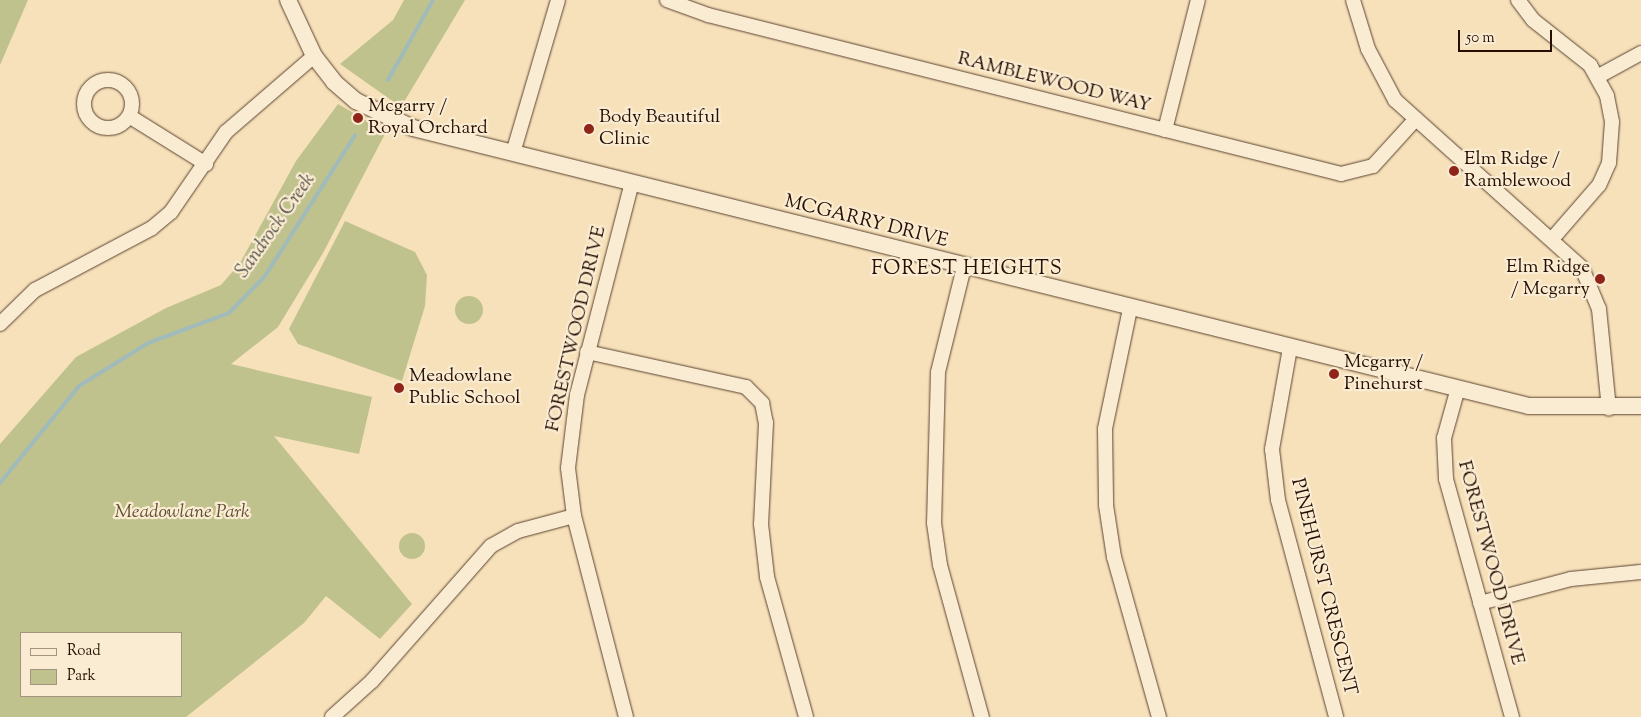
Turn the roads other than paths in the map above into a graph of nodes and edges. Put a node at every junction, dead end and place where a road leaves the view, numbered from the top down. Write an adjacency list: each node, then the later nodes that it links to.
1 (288, 0): 8 (street, MCGARRY DRIVE)
2 (558, 0): 13 (street)
3 (667, 0): 12 (street, RAMBLEWOOD WAY)
4 (1198, 0): 12 (street)
5 (1353, 0): 11 (street)
6 (1518, 0): 9 (street)
7 (1641, 53): 9 (street)
8 (314, 56): 13 (street, MCGARRY DRIVE); 14 (street)
9 (1597, 77): 16 (street)
10 (129, 116): 14 (street)
11 (1414, 121): 12 (street, RAMBLEWOOD WAY); 16 (street)
12 (1165, 130)
13 (513, 153): 15 (street, MCGARRY DRIVE)
14 (206, 164): 19 (street)
15 (632, 183): 17 (street, MCGARRY DRIVE); 21 (street, FORESTWOOD DRIVE)
16 (1553, 238): 24 (street)
17 (964, 267): 18 (street, MCGARRY DRIVE); 31 (street)
18 (1130, 309): 20 (street, MCGARRY DRIVE); 32 (street)
19 (0, 324)
20 (1290, 348): 22 (street, MCGARRY DRIVE); 33 (street, PINEHURST CRESCENT)
21 (588, 352): 25 (street, FORESTWOOD DRIVE); 30 (street)
22 (1458, 388): 24 (street, MCGARRY DRIVE); 27 (street, FORESTWOOD DRIVE)
23 (1641, 406): 24 (street, MCGARRY DRIVE)
24 (1609, 409)
25 (574, 516): 28 (street); 29 (street, FORESTWOOD DRIVE)
26 (1641, 572): 27 (street)
27 (1480, 604): 34 (street, FORESTWOOD DRIVE)
28 (332, 717)
29 (626, 717)
30 (806, 717)
31 (982, 717)
32 (1159, 717)
33 (1336, 717)
34 (1512, 717)

